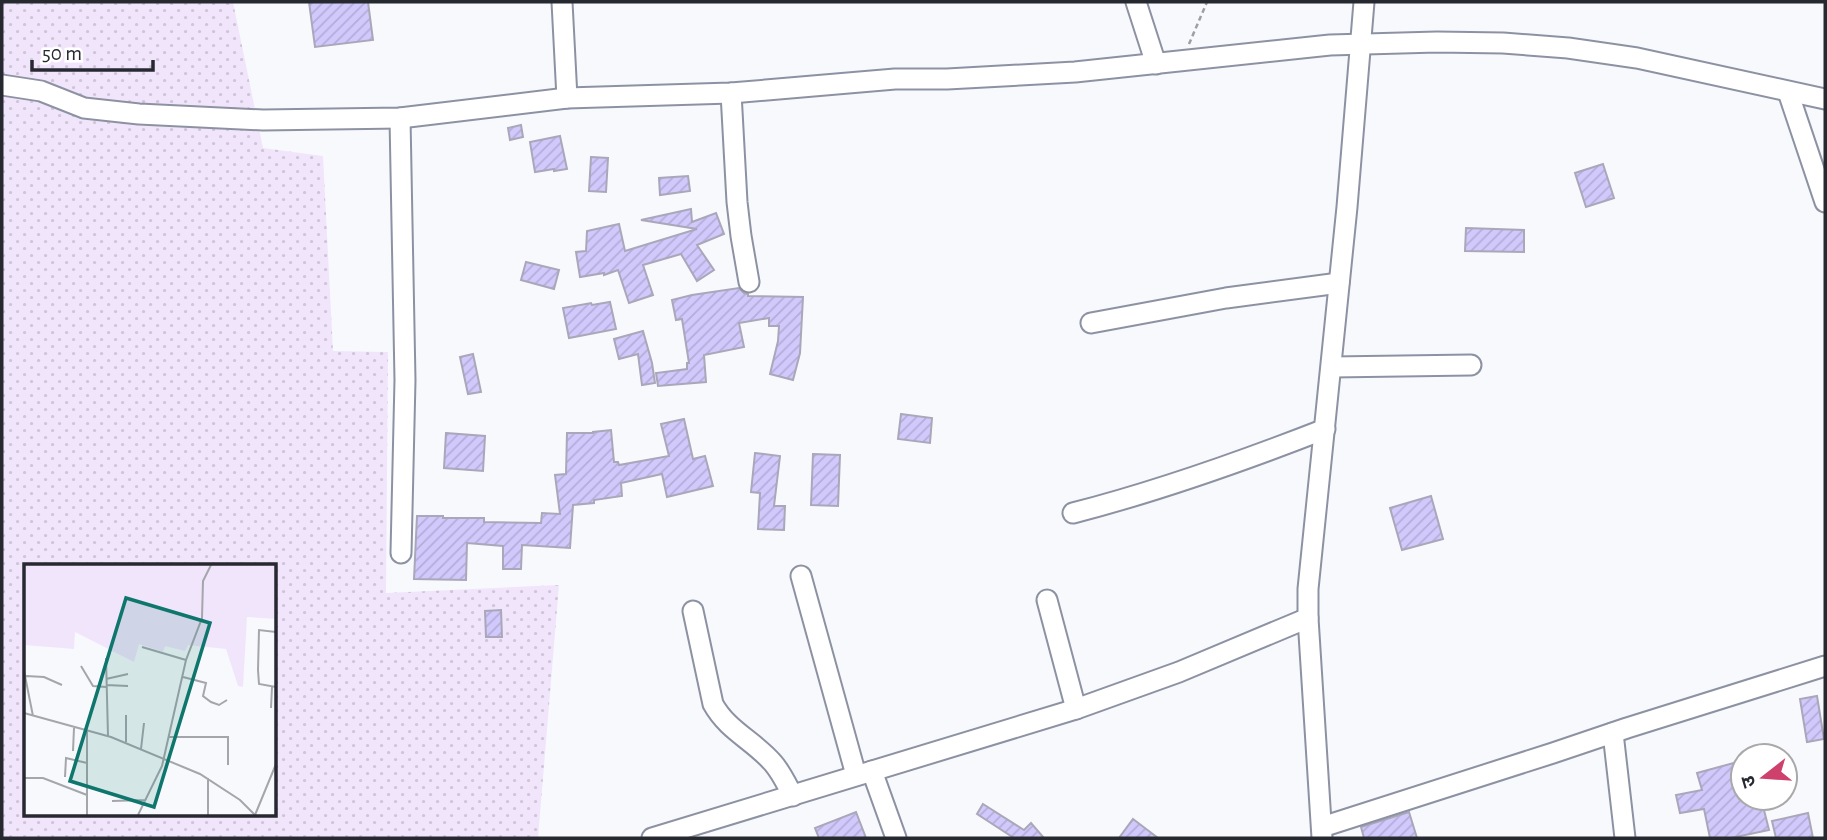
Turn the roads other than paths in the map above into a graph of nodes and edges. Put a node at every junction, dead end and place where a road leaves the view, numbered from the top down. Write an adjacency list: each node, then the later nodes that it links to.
1 (562, 2): 9 (street)
2 (1136, 2): 5 (street)
3 (1364, 2): 4 (street)
4 (1360, 43): 5 (street); 7 (street); 14 (street)
5 (1156, 65): 8 (street)
6 (2, 85): 11 (street)
7 (1787, 92): 10 (street); 12 (street)
8 (731, 93): 9 (street); 13 (street)
9 (567, 98): 11 (street)
10 (1825, 99)
11 (400, 118): 20 (street)
12 (1825, 202)
13 (749, 282)
14 (1339, 283): 15 (street); 17 (street)
15 (1091, 323)
16 (1471, 365): 17 (street)
17 (1332, 367): 18 (street)
18 (1325, 429): 19 (street); 24 (street)
19 (1073, 513)
20 (401, 553)
21 (800, 576): 28 (street)
22 (1047, 600): 26 (street)
23 (693, 611): 29 (street)
24 (1308, 618): 26 (street); 30 (street)
25 (1825, 666): 27 (street)
26 (1076, 709): 28 (street)
27 (1613, 733): 30 (street); 33 (street)
28 (864, 773): 29 (street); 32 (street)
29 (793, 796): 31 (street)
30 (1322, 833)
31 (652, 838)
32 (896, 838)
33 (1625, 838)

